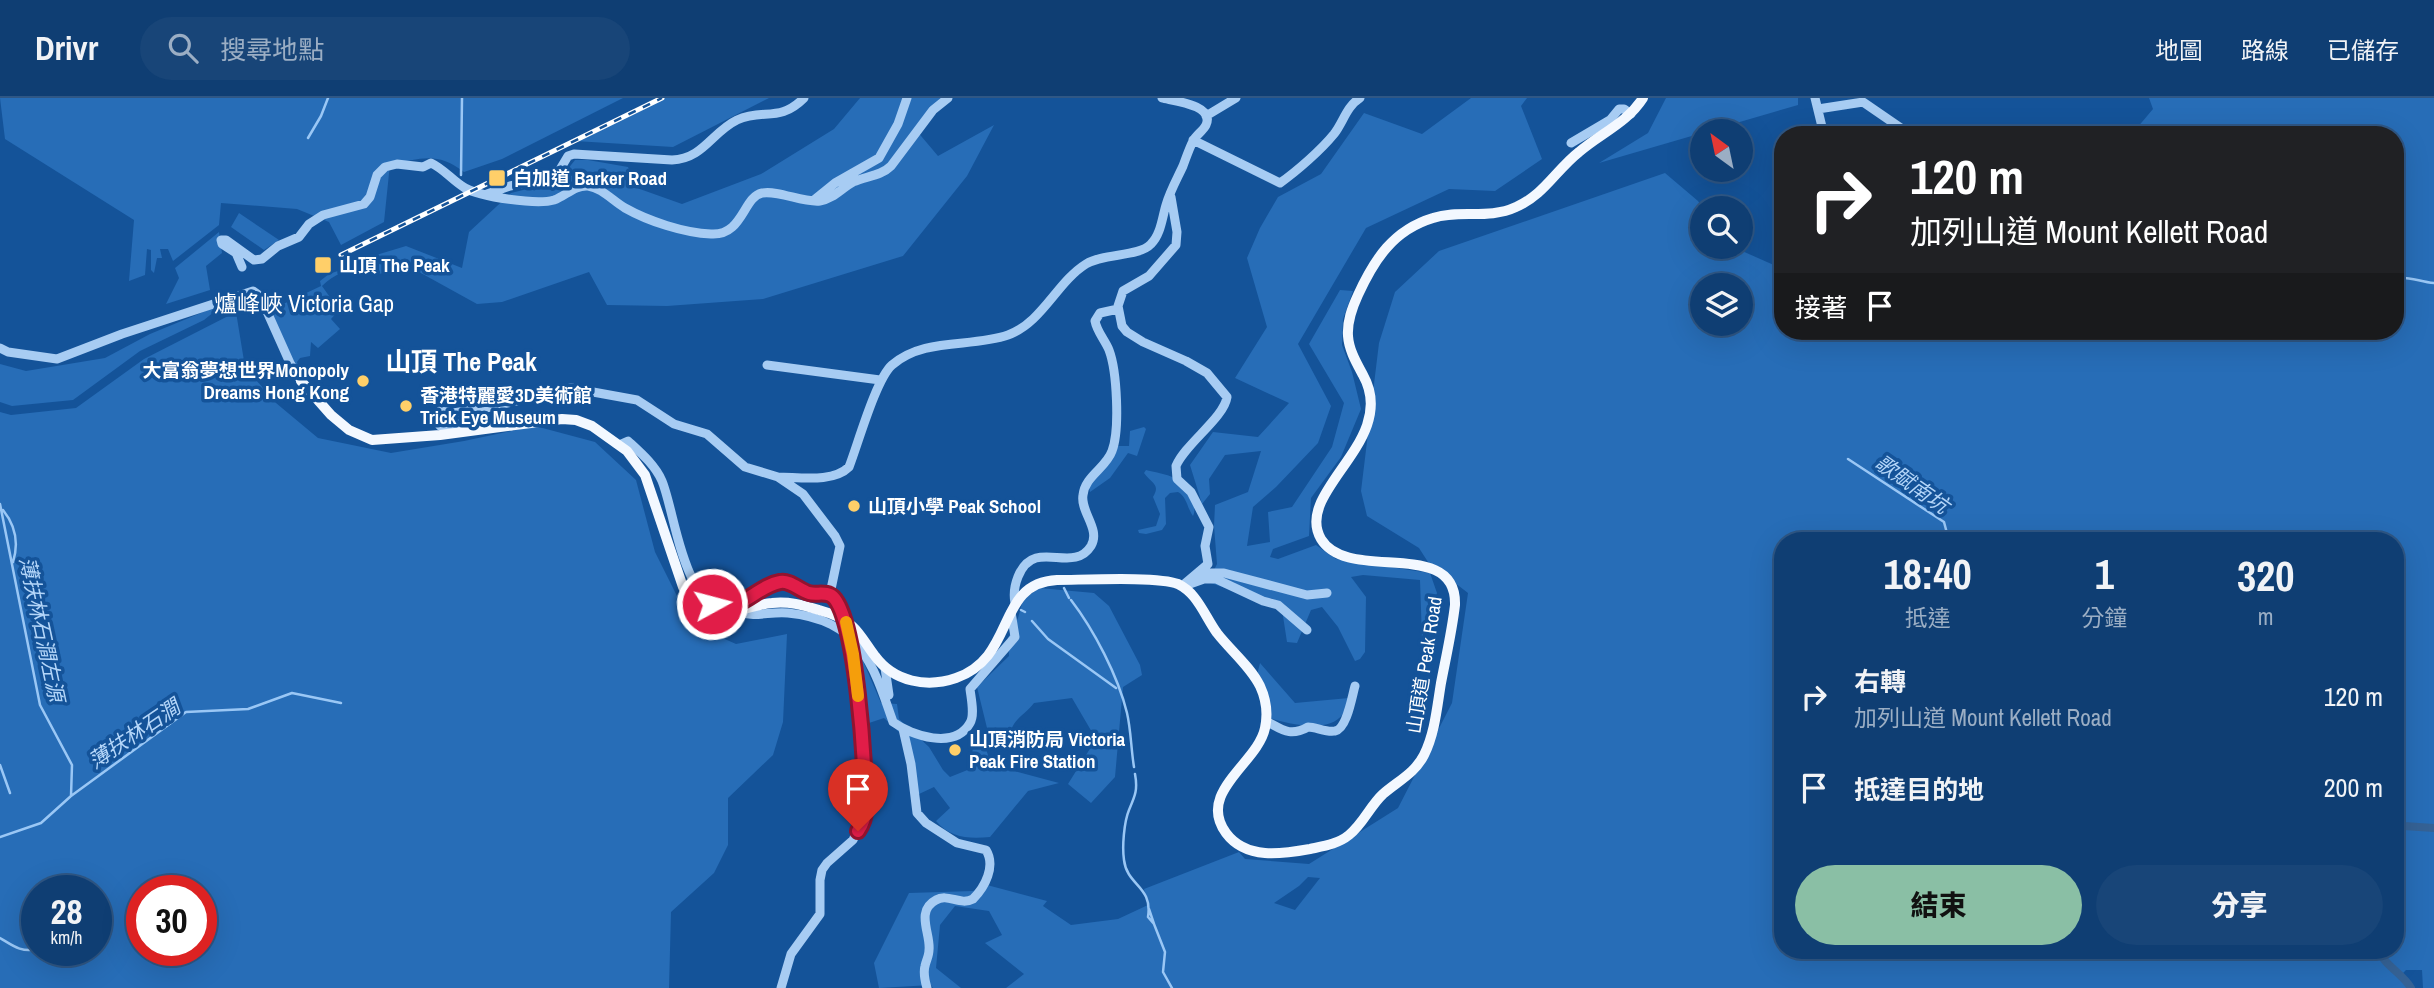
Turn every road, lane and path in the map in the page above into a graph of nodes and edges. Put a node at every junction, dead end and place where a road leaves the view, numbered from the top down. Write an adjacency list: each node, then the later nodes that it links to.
1 (804, 98): 17 (street)
2 (907, 98): 18 (street)
3 (948, 98): 18 (street)
4 (1162, 98): 11 (street)
5 (1236, 98): 11 (street)
6 (1360, 98): 14 (street)
7 (1643, 98): 10 (main road, 山頂道 Peak Road)
8 (1815, 98): 9 (street)
9 (1818, 109): 12 (street); 13 (street)
10 (1631, 114): 15 (street); 38 (main road, 山頂道 Peak Road)
11 (1206, 116): 14 (street)
12 (1822, 126)
13 (1898, 126)
14 (1193, 139): 16 (street)
15 (1571, 143)
16 (1171, 190): 20 (street); 23 (street)
17 (482, 196): 18 (street); 19 (street)
18 (814, 200)
19 (242, 267)
20 (1118, 309): 27 (street); 31 (street)
21 (0, 348): 24 (street)
22 (767, 365): 23 (street)
23 (880, 380): 26 (street)
24 (301, 381): 25 (main road)
25 (512, 426): 26 (street); 32 (main road)
26 (778, 477): 30 (street)
27 (1199, 573): 28 (street); 29 (street)
28 (1182, 586): 31 (main road); 33 (street); 38 (main road)
29 (1327, 593)
30 (830, 594): 32 (street); 34 (street, bridge)
31 (1013, 607): 35 (main road); 39 (street)
32 (738, 609): 34 (street); 35 (main road)
33 (1307, 630)
34 (848, 631): 37 (street); 40 (street)
35 (885, 668): 37 (street)
36 (1354, 686): 38 (street)
37 (890, 715): 39 (street)
38 (1266, 721)
39 (903, 729): 41 (street)
40 (781, 988)
41 (927, 988)

